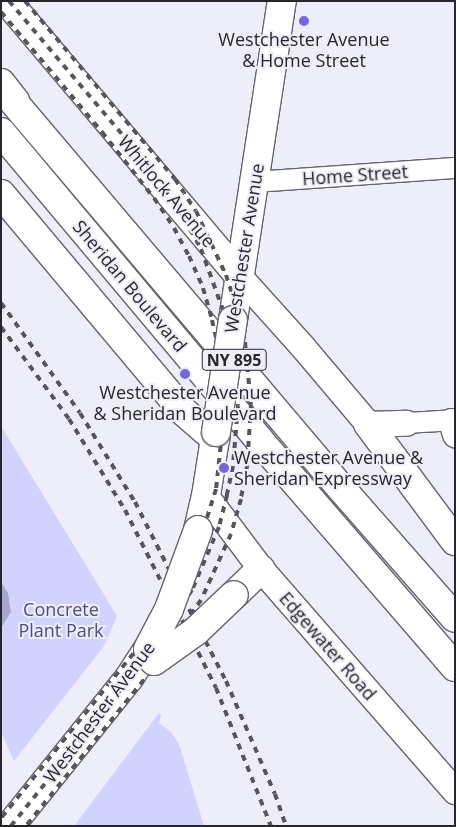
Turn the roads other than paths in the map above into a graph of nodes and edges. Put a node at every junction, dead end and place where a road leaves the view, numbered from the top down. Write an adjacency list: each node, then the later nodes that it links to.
1 (7, 1): 8 (main road, Whitlock Avenue)
2 (282, 1): 6 (main road, Westchester Avenue)
3 (6, 90): 16 (main road, Sheridan Boulevard / NY 895)
4 (1, 132): 18 (main road, Sheridan Boulevard / NY 895)
5 (455, 168): 6 (street, Home Street)
6 (254, 182): 8 (main road, Westchester Avenue)
7 (1, 194): 12 (main road)
8 (240, 277): 10 (street, Whitlock Avenue); 12 (main road, Westchester Avenue, bridge)
9 (406, 423): 10 (street); 11 (street)
10 (368, 424): 14 (main road)
11 (453, 425)
12 (215, 435): 13 (main road, Westchester Avenue)
13 (206, 496): 15 (street, Edgewater Road); 17 (main road, Westchester Avenue, bridge)
14 (455, 541)
15 (261, 569): 17 (main road, Westchester Avenue, bridge); 19 (street, Edgewater Road)
16 (455, 618)
17 (151, 655): 20 (main road, Westchester Avenue)
18 (455, 667)
19 (455, 791)
20 (10, 826)

